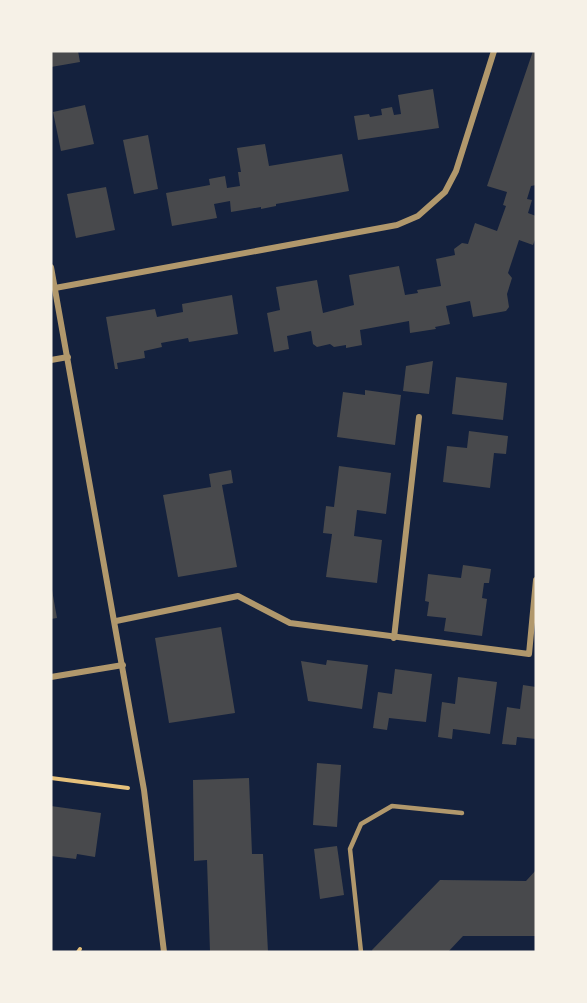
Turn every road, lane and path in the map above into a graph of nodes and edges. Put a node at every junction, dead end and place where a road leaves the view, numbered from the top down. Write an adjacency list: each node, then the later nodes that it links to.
1 (494, 51): 3 (street)
2 (51, 267): 3 (street)
3 (55, 288): 4 (street)
4 (68, 357): 5 (street); 8 (street)
5 (51, 360)
6 (419, 417): 9 (street)
7 (536, 580): 10 (street)
8 (116, 621): 9 (street); 11 (street)
9 (394, 638): 10 (street)
10 (532, 655)
11 (123, 665): 12 (street); 14 (street)
12 (51, 677)
13 (51, 778): 14 (path)
14 (144, 790): 16 (street)
15 (462, 813): 17 (lane)
16 (164, 952)
17 (361, 952)

